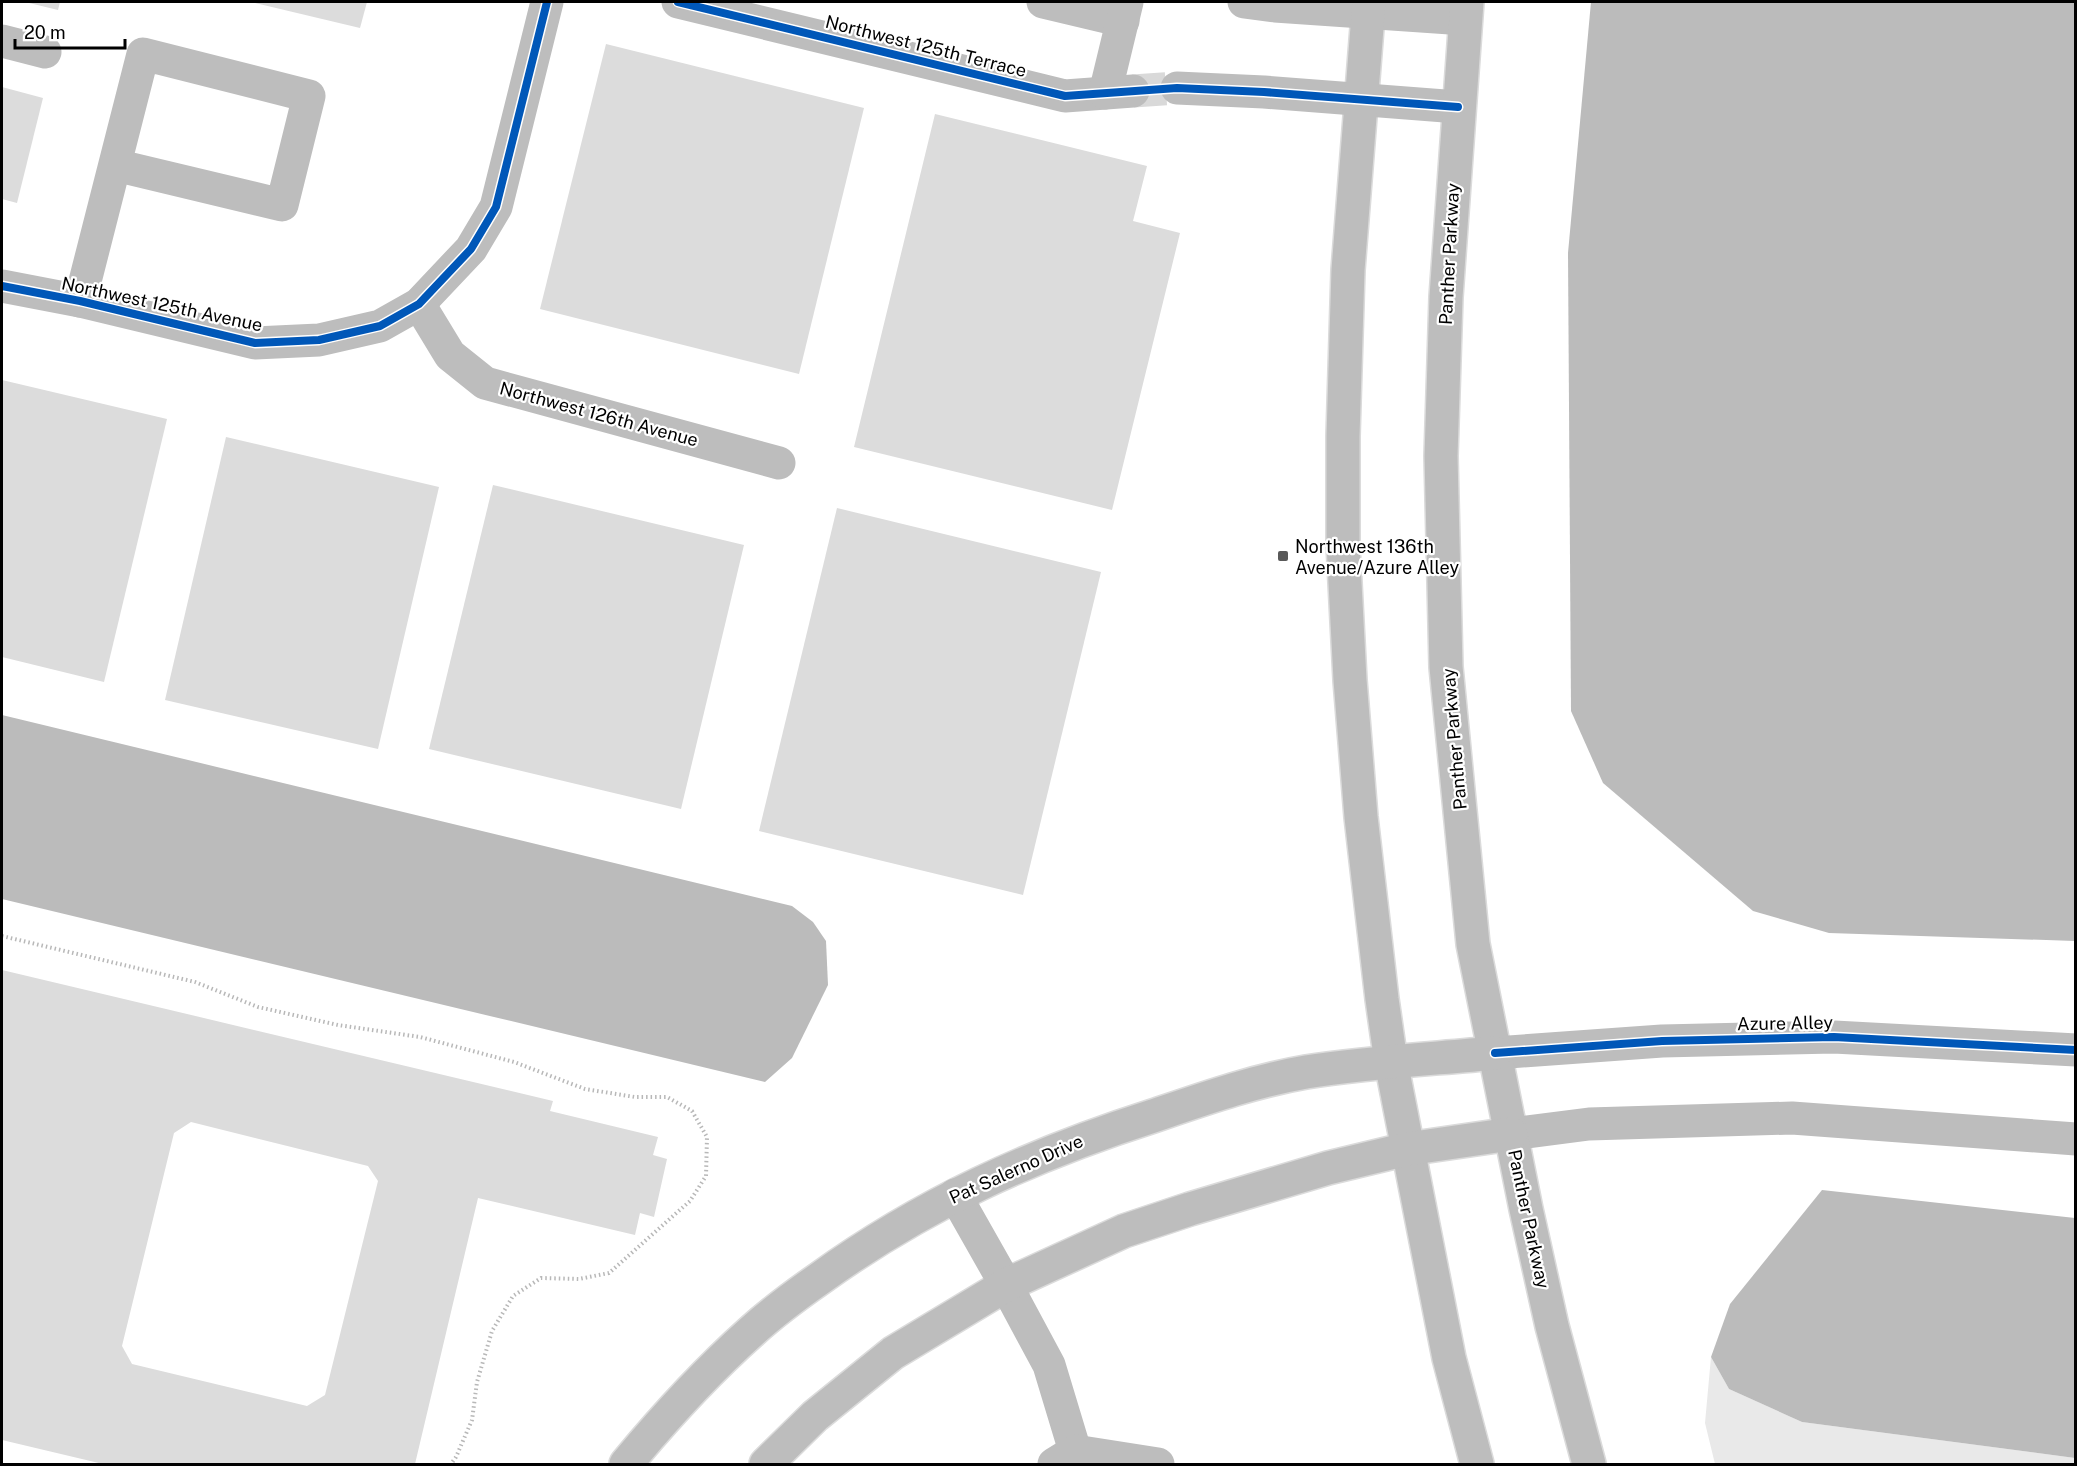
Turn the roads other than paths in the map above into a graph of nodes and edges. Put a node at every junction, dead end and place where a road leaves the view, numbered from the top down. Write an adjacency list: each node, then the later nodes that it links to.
1 (547, 2): 17 (main road, Northwest 125th Avenue)
2 (678, 2): 6 (main road, Northwest 125th Terrace)
3 (1043, 2): 8 (main road)
4 (1244, 2): 5 (main road)
5 (1368, 7): 7 (main road); 12 (main road)
6 (745, 9): 8 (main road, Northwest 125th Terrace)
7 (1466, 10): 13 (main road, Panther Parkway)
8 (1125, 11)
9 (2, 41): 10 (main road)
10 (45, 52)
11 (1177, 88): 12 (main road)
12 (1359, 101): 13 (main road); 21 (main road)
13 (1458, 107): 20 (main road, Panther Parkway)
14 (115, 165): 14 (main road); 16 (main road)
15 (2, 286): 16 (main road, Northwest 125th Avenue)
16 (80, 301): 17 (main road, Northwest 125th Avenue)
17 (419, 304): 18 (main road, Northwest 126th Avenue)
18 (779, 463)
19 (2076, 1050): 20 (main road, Azure Alley)
20 (1495, 1053): 21 (main road, Pat Salerno Drive); 22 (main road, Panther Parkway)
21 (1391, 1062): 24 (main road); 25 (main road, Pat Salerno Drive)
22 (1511, 1134): 23 (main road); 24 (main road); 32 (main road, Panther Parkway)
23 (2076, 1139)
24 (1407, 1149): 26 (main road); 31 (main road)
25 (954, 1195): 26 (main road); 28 (main road, Pat Salerno Drive)
26 (1006, 1285): 27 (main road); 29 (main road)
27 (1064, 1458): 30 (main road)
28 (626, 1464)
29 (766, 1464)
30 (1158, 1464)
31 (1477, 1464)
32 (1589, 1464)

